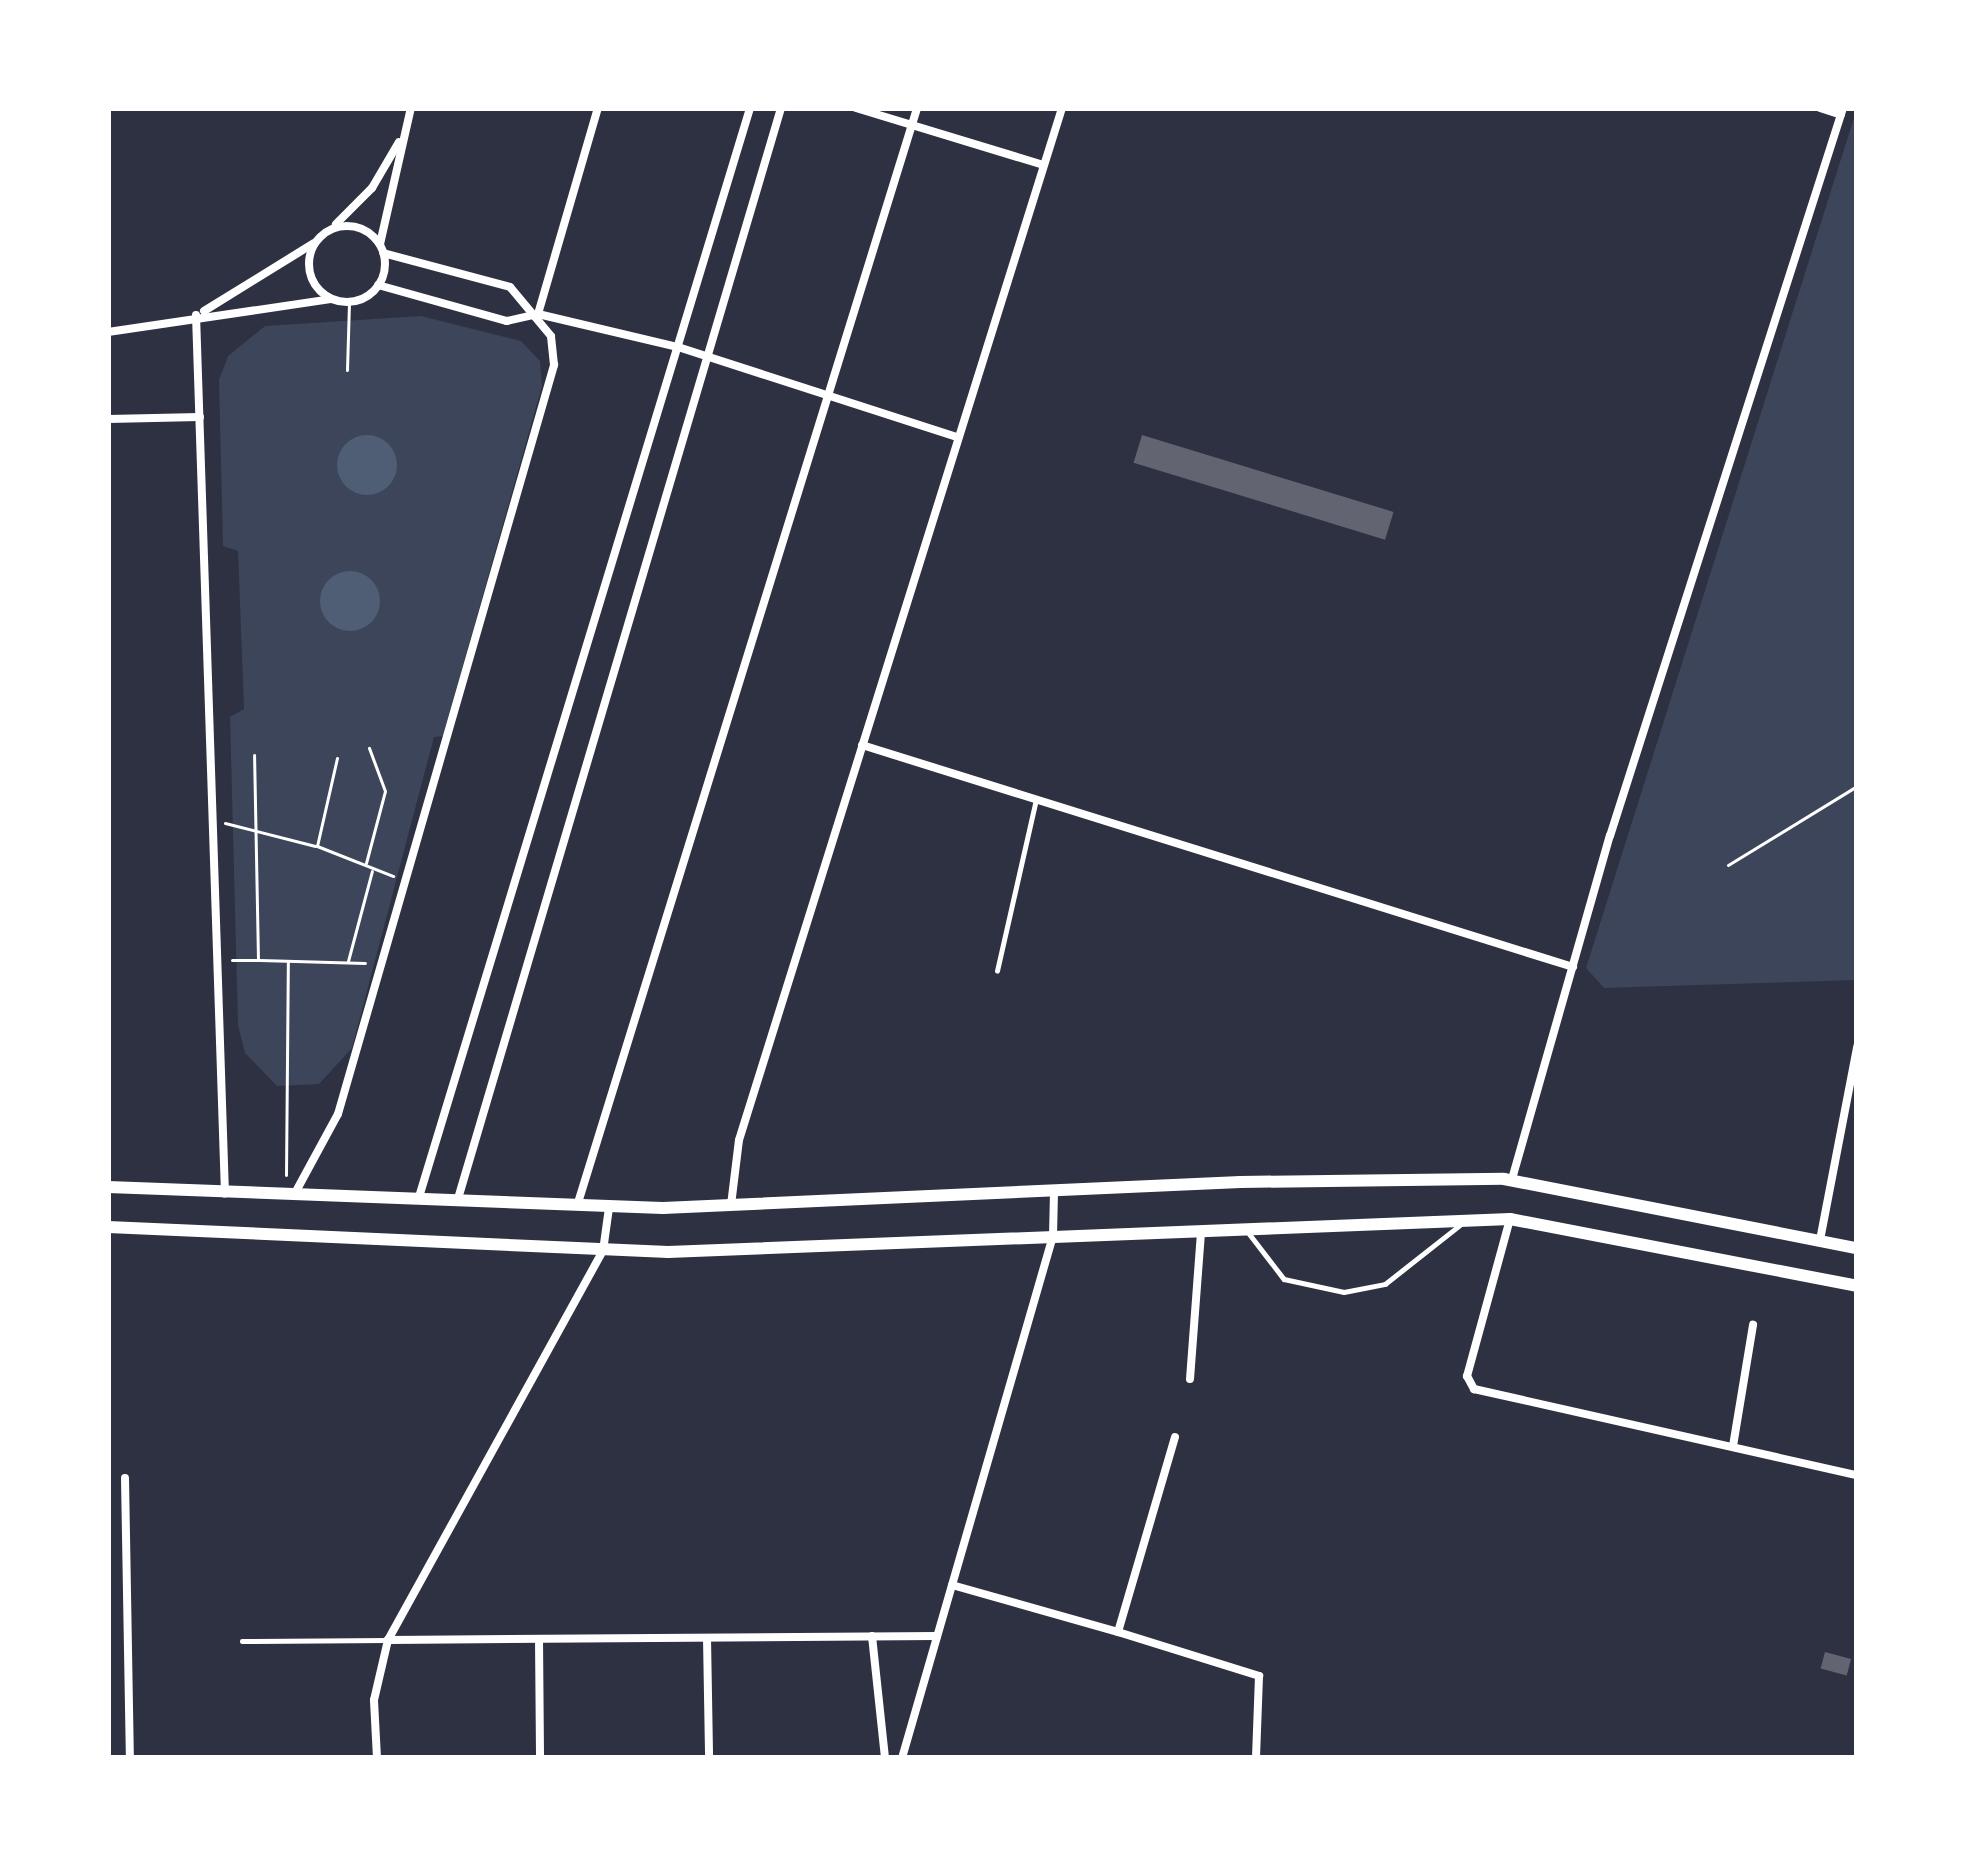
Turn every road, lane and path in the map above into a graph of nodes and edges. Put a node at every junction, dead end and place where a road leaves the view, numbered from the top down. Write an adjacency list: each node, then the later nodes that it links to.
1 (411, 108): 11 (street)
2 (598, 108): 19 (street)
3 (750, 108): 22 (street)
4 (781, 108): 23 (street)
5 (856, 108): 10 (street)
6 (917, 108): 10 (street)
7 (1062, 108): 12 (street)
8 (1820, 108): 9 (street)
9 (1842, 111): 47 (street)
10 (912, 125): 12 (street); 25 (street)
11 (403, 135): 13 (street); 15 (street)
12 (1044, 165): 28 (street)
13 (327, 230): 14 (street); 15 (street)
14 (315, 243): 17 (street); 20 (street)
15 (381, 249): 16 (street); 19 (street)
16 (378, 285): 18 (street); 19 (street)
17 (332, 299): 18 (street); 20 (street)
18 (349, 303): 24 (path)
19 (538, 314): 22 (street); 41 (street)
20 (196, 315): 21 (street); 26 (street)
21 (108, 332)
22 (678, 347): 23 (street); 56 (street)
23 (707, 357): 25 (street); 57 (street)
24 (347, 370)
25 (828, 396): 28 (street); 59 (street)
26 (200, 417): 27 (street); 35 (street)
27 (108, 419)
28 (957, 437): 29 (street)
29 (862, 745): 34 (street); 58 (street)
30 (369, 748): 38 (path)
31 (254, 755): 36 (path)
32 (337, 758): 37 (path)
33 (1857, 786): 39 (path)
34 (1036, 800): 47 (street); 48 (lane)
35 (214, 820): 36 (path); 42 (street)
36 (256, 831): 37 (path); 43 (path)
37 (317, 847): 38 (path)
38 (365, 865): 40 (path)
39 (1728, 865)
40 (373, 868): 41 (path); 45 (path)
41 (406, 881): 46 (street)
42 (218, 959): 43 (path); 54 (street)
43 (259, 961): 44 (path)
44 (287, 961): 45 (path); 55 (path)
45 (347, 962): 46 (path)
46 (382, 963): 55 (street)
47 (1573, 967): 51 (street)
48 (997, 971)
49 (1857, 1047): 50 (street)
50 (1856, 1059): 67 (street)
51 (1512, 1180): 53 (main road); 67 (main road)
52 (108, 1187): 54 (main road)
53 (1054, 1190): 58 (main road); 66 (street)
54 (225, 1194): 55 (main road)
55 (289, 1197): 56 (main road)
56 (418, 1202): 57 (main road)
57 (456, 1204): 59 (main road)
58 (731, 1205): 60 (main road)
59 (576, 1207): 60 (main road)
60 (608, 1208): 69 (street)
61 (1510, 1219): 62 (main road); 70 (main road); 74 (street)
62 (1464, 1222): 65 (main road); 65 (lane)
63 (108, 1227): 69 (main road)
64 (1201, 1227): 65 (main road); 66 (main road); 72 (street)
65 (1244, 1227)
66 (1053, 1236): 69 (main road); 77 (street)
67 (1820, 1240): 68 (main road)
68 (1857, 1248)
69 (603, 1251): 83 (street)
70 (1857, 1286)
71 (1754, 1325): 74 (street)
72 (1190, 1379)
73 (1175, 1437): 78 (street)
74 (1733, 1446): 75 (street)
75 (1857, 1475)
76 (124, 1478): 85 (street)
77 (952, 1585): 78 (street); 80 (street)
78 (1118, 1632): 91 (street)
79 (872, 1636): 80 (street); 81 (street); 89 (street)
80 (937, 1636): 90 (street)
81 (707, 1638): 82 (street); 88 (street)
82 (539, 1639): 83 (street); 87 (street)
83 (388, 1640): 84 (lane); 86 (street)
84 (242, 1641)
85 (130, 1758)
86 (376, 1758)
87 (540, 1758)
88 (709, 1758)
89 (885, 1758)
90 (902, 1758)
91 (1256, 1758)

